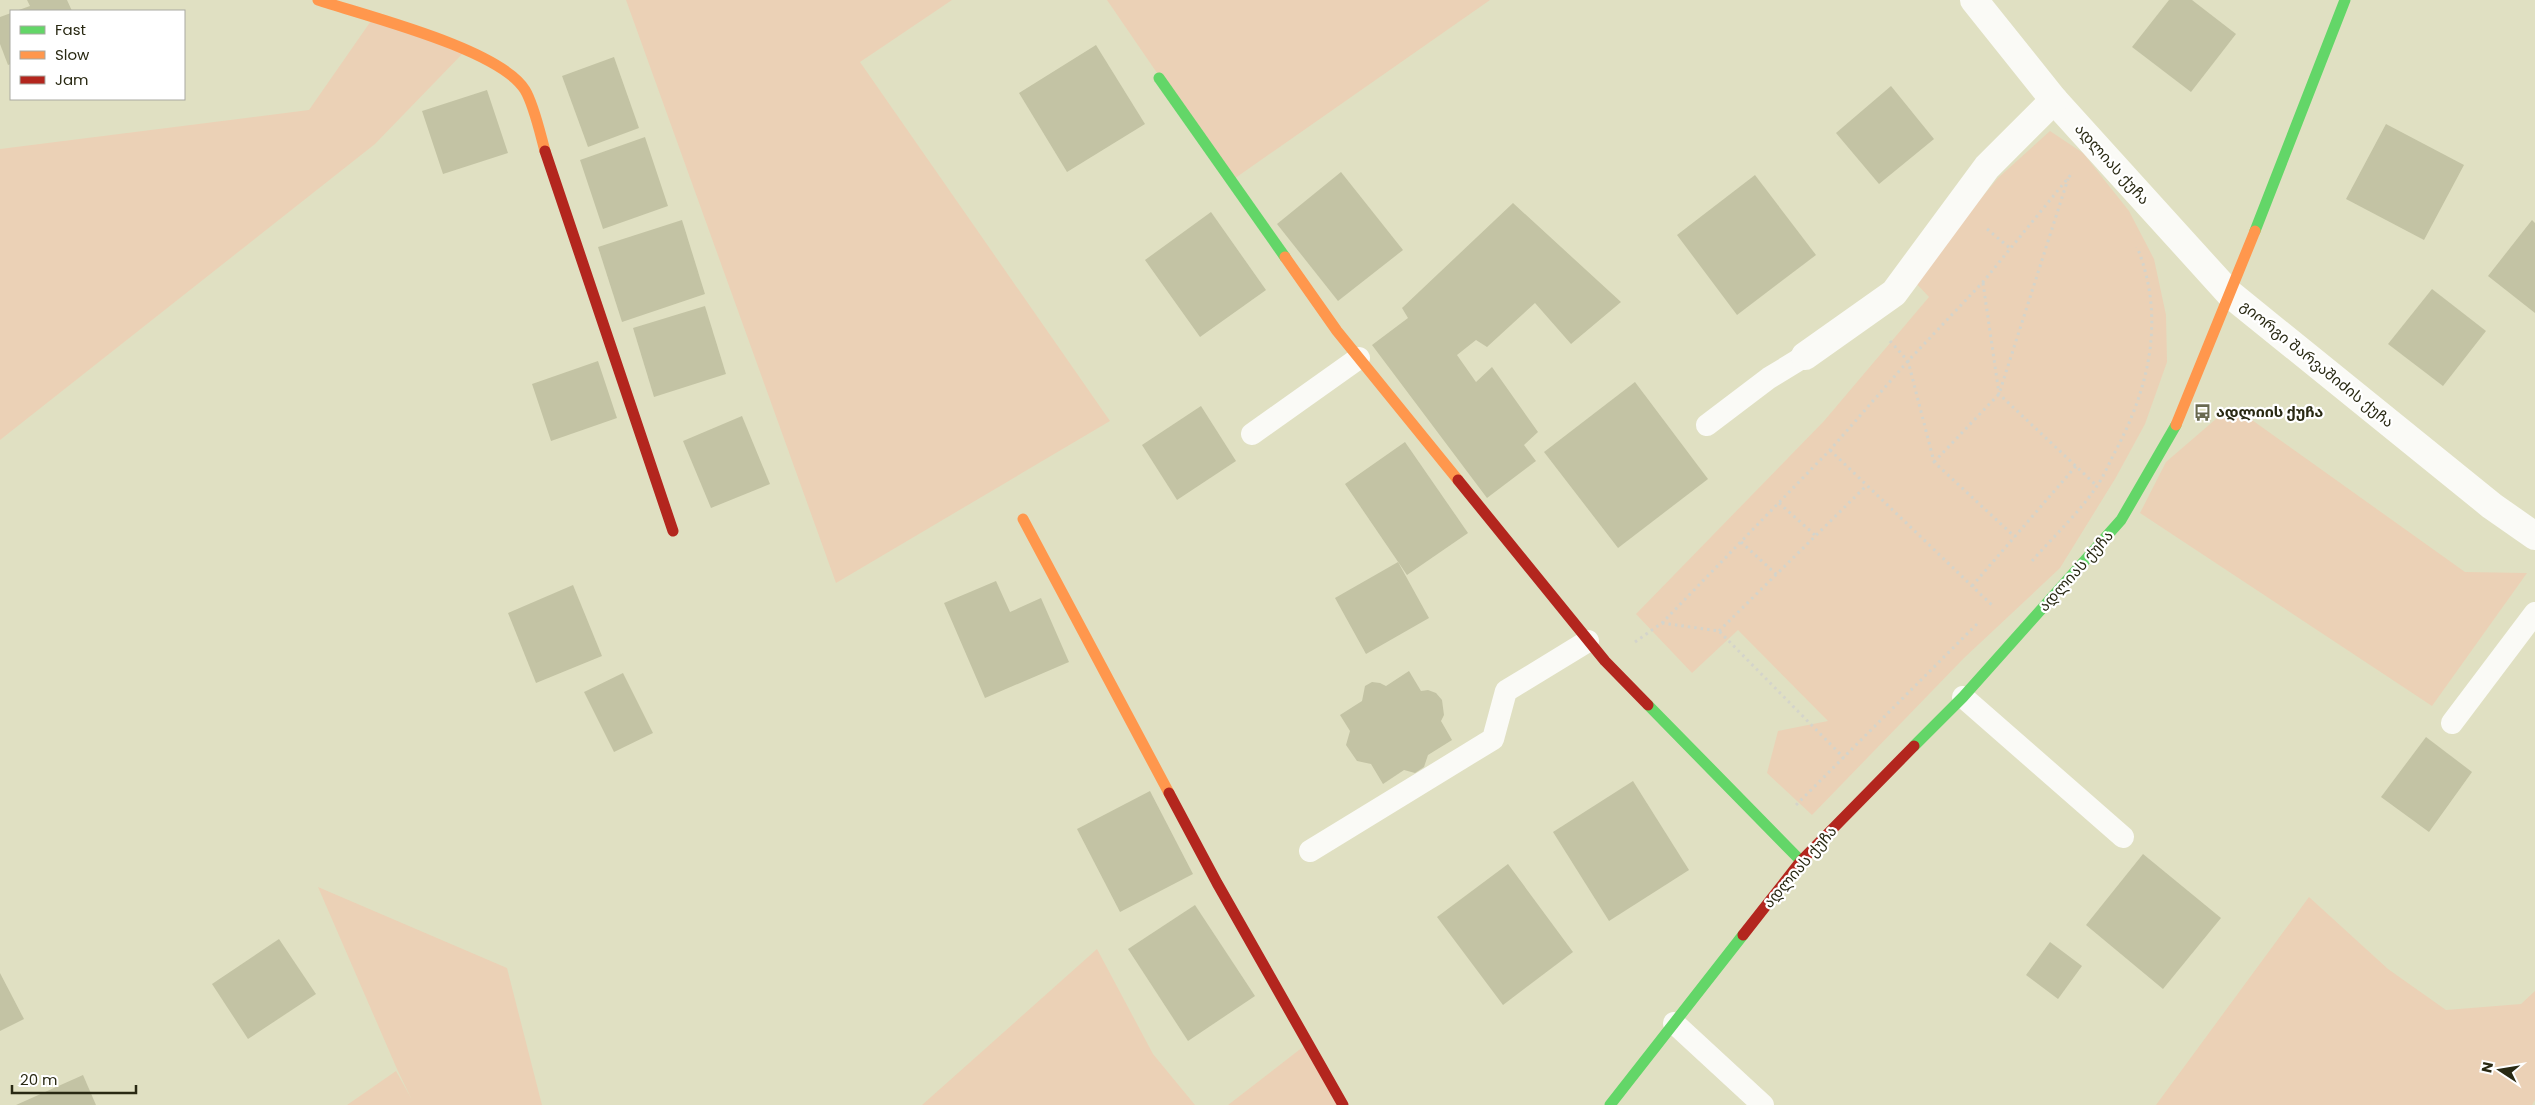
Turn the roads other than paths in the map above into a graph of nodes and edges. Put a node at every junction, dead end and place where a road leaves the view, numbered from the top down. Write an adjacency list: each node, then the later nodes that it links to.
1 (318, 0): 12 (street)
2 (1974, 0): 5 (street, ადლიას ქუჩა)
3 (2345, 0): 6 (street, გიორგი შარვაშიძის ქუჩა)
4 (1159, 78): 8 (street)
5 (2054, 100): 6 (street, ადლიას ქუჩა); 7 (street)
6 (2230, 294): 13 (street, გიორგი შარვაშიძის ქუჩა); 16 (street, ადლიას ქუჩა)
7 (1805, 356): 9 (lane)
8 (1359, 358): 10 (lane); 15 (street)
9 (1707, 425)
10 (1252, 434)
11 (1023, 519): 22 (street)
12 (673, 531)
13 (2535, 536)
14 (2535, 613): 17 (lane)
15 (1588, 641): 19 (lane); 20 (street)
16 (1963, 697): 18 (lane); 20 (street, ადლიას ქუჩა)
17 (2452, 723)
18 (2123, 837)
19 (1310, 851)
20 (1801, 861): 21 (street, ადლიას ქუჩა)
21 (1674, 1022): 23 (street, ადლიას ქუჩა); 24 (lane)
22 (1343, 1105)
23 (1610, 1105)
24 (1763, 1105)

